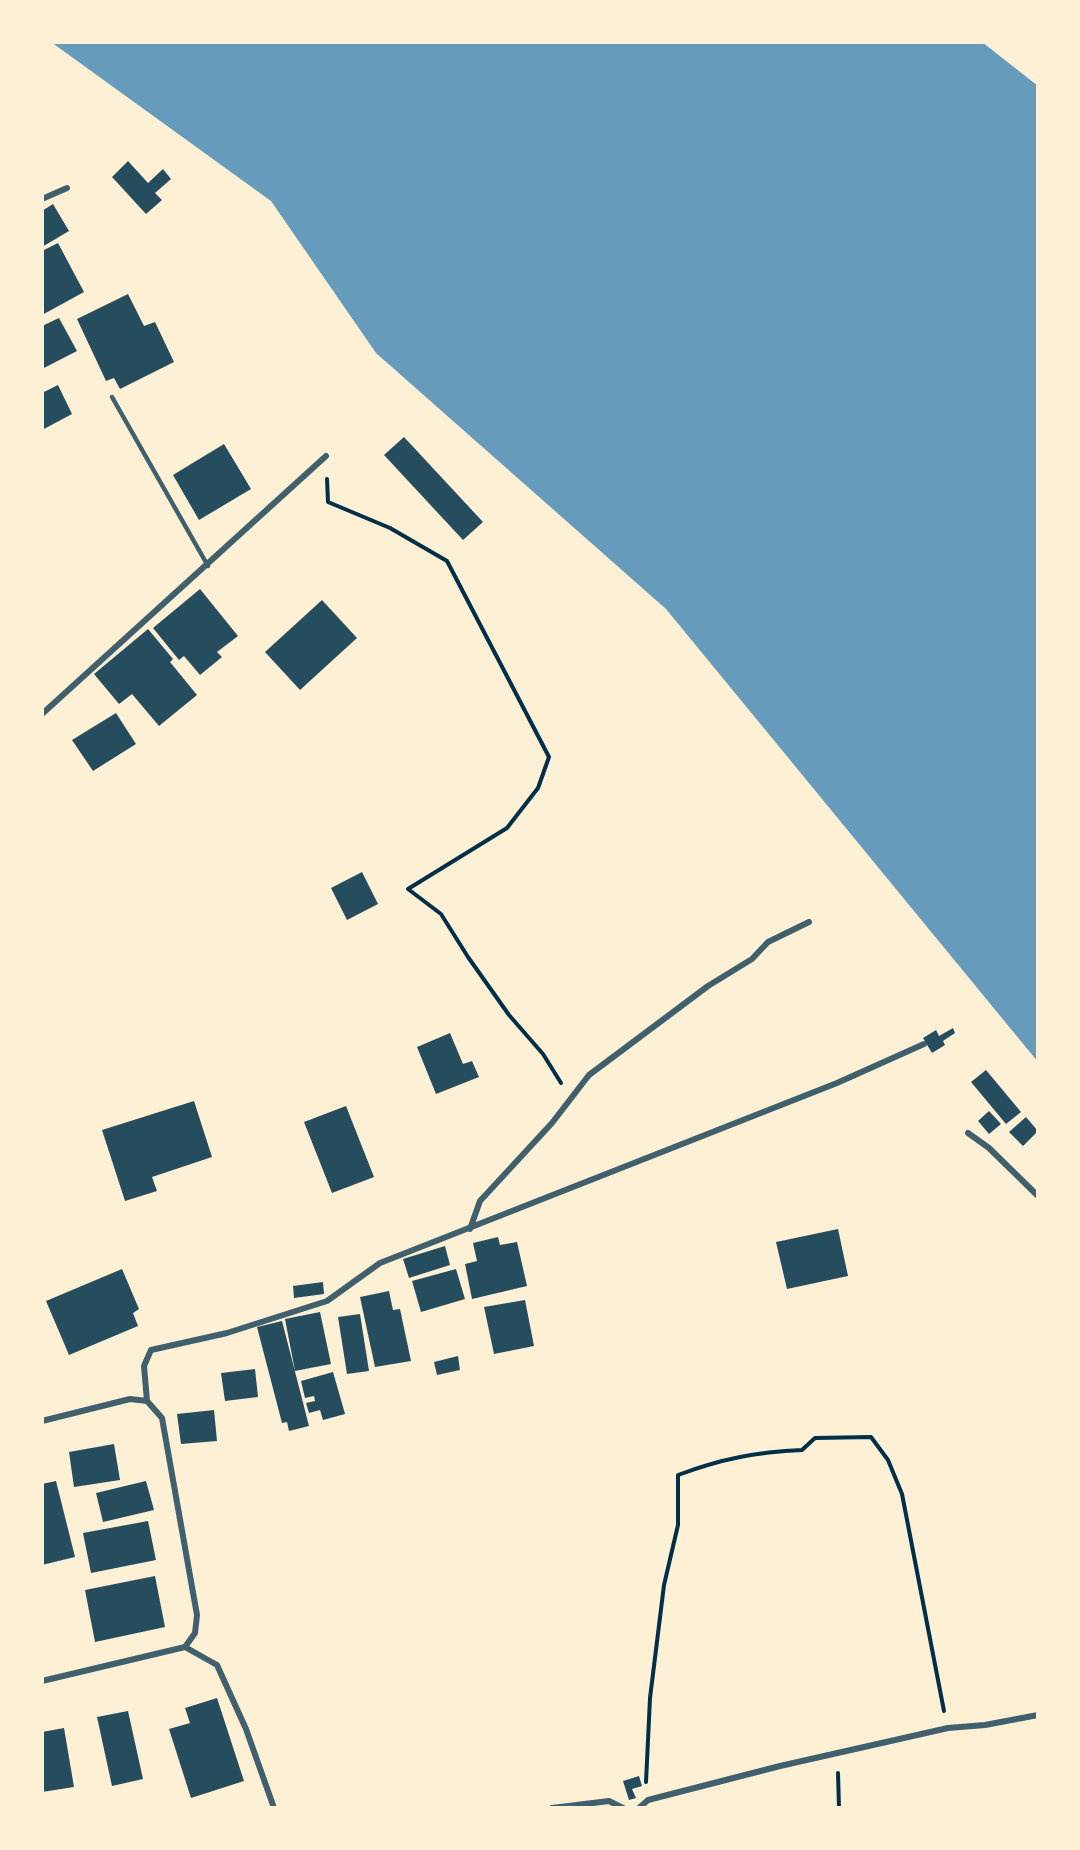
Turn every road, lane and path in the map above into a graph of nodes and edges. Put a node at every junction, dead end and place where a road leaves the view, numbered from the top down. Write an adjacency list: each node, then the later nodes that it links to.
1 (67, 188): 2 (street)
2 (42, 199)
3 (112, 397): 5 (lane)
4 (326, 456): 5 (street); 9 (path)
5 (208, 566): 6 (street)
6 (42, 714)
7 (809, 922): 9 (street)
8 (924, 1044): 12 (street)
9 (570, 1099): 12 (street)
10 (968, 1133): 11 (street)
11 (1038, 1197)
12 (470, 1229): 13 (street)
13 (147, 1401): 14 (street); 15 (street)
14 (42, 1421)
15 (185, 1647): 16 (street); 21 (street)
16 (42, 1681)
17 (1038, 1715): 18 (street)
18 (948, 1728): 19 (street); 20 (path)
19 (837, 1754): 20 (street); 25 (path)
20 (648, 1800): 24 (street)
21 (274, 1808)
22 (552, 1808): 23 (street)
23 (623, 1808)
24 (639, 1808)
25 (839, 1808)

